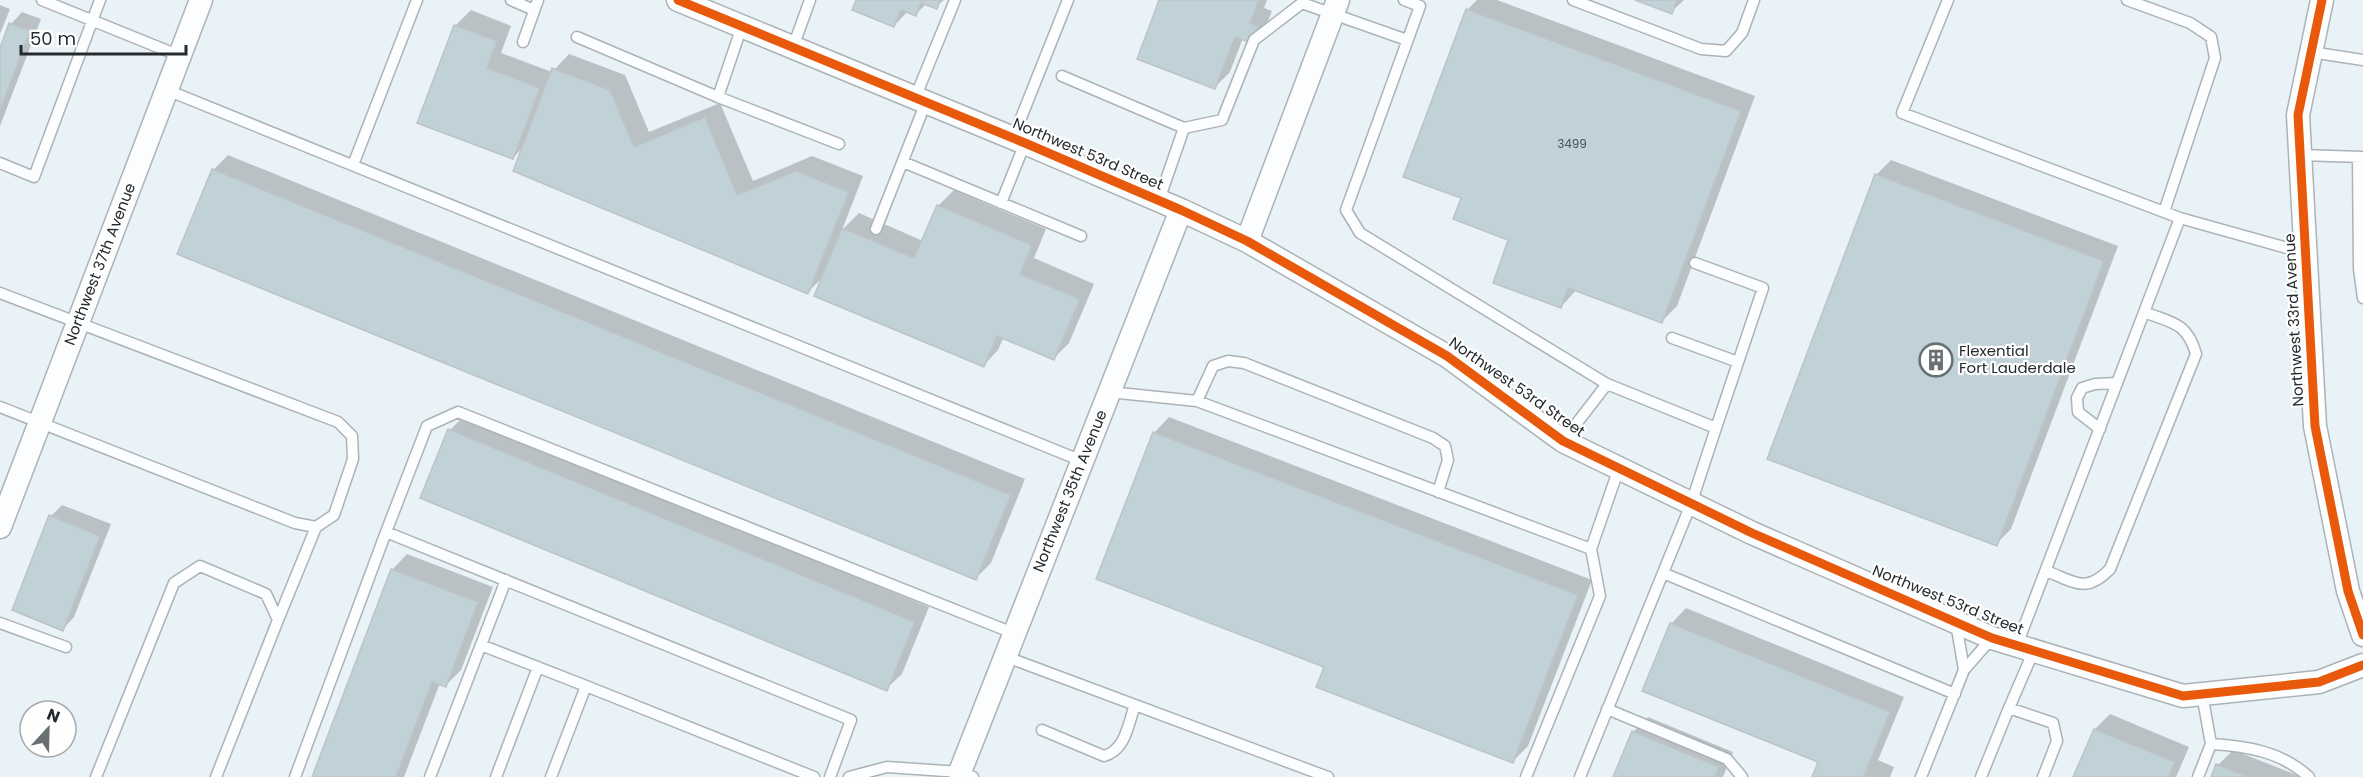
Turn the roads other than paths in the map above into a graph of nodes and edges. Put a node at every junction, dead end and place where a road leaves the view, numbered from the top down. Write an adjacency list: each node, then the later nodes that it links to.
1 (42, 0): 18 (lane)
2 (100, 0): 18 (lane)
3 (201, 0): 25 (street, Northwest 37th Avenue)
4 (417, 0): 38 (lane)
5 (511, 0): 16 (lane)
6 (678, 0): 19 (street, Northwest 53rd Street)
7 (810, 0): 23 (lane)
8 (955, 0): 30 (lane)
9 (1068, 0): 32 (lane)
10 (1404, 0): 21 (lane)
11 (1573, 0): 12 (lane)
12 (1754, 0)
13 (1948, 0): 42 (lane)
14 (2127, 0): 42 (lane)
15 (2322, 0): 24 (street, Northwest 33rd Avenue)
16 (536, 5): 22 (lane)
17 (1335, 7): 21 (lane); 31 (lane); 46 (street)
18 (92, 21): 25 (lane); 37 (lane)
19 (742, 26): 23 (street, Northwest 53rd Street); 29 (lane)
20 (577, 37): 29 (lane)
21 (1407, 40): 56 (lane)
22 (523, 42)
23 (793, 47): 30 (street, Northwest 53rd Street)
24 (2311, 52): 26 (lane); 34 (street, Northwest 33rd Avenue)
25 (180, 56): 28 (street, Northwest 37th Avenue)
26 (2363, 60)
27 (1062, 76): 31 (lane)
28 (167, 90): 38 (lane); 52 (street, Northwest 37th Avenue)
29 (718, 97): 33 (lane)
30 (921, 100): 32 (street, Northwest 53rd Street); 36 (lane)
31 (1184, 128): 39 (lane)
32 (1019, 141): 39 (street, Northwest 53rd Street); 40 (lane)
33 (839, 144)
34 (2300, 155): 35 (lane); 47 (street, Northwest 33rd Avenue)
35 (2360, 157): 50 (lane)
36 (903, 162): 40 (lane); 44 (lane)
37 (0, 163)
38 (352, 165): 64 (lane)
39 (1159, 200): 41 (street, Northwest 53rd Street)
40 (1001, 203): 45 (lane)
41 (1181, 210): 46 (street, Northwest 53rd Street); 57 (street, Northwest 35th Avenue)
42 (2164, 212): 43 (lane)
43 (2180, 218): 47 (lane); 51 (lane)
44 (876, 229)
45 (1081, 236)
46 (1246, 241): 63 (street, Northwest 53rd Street)
47 (2305, 253): 79 (street, Northwest 33rd Avenue)
48 (1695, 263): 54 (lane)
49 (0, 293): 52 (lane)
50 (2363, 298)
51 (2144, 312): 55 (lane); 72 (lane)
52 (79, 321): 60 (street, Northwest 37th Avenue); 69 (lane)
53 (1672, 338): 54 (lane)
54 (1738, 362): 61 (lane)
55 (2117, 383): 62 (lane); 62 (lane)
56 (1607, 384): 61 (lane); 63 (lane)
57 (1109, 392): 58 (lane); 64 (street, Northwest 35th Avenue)
58 (1197, 401): 66 (lane); 66 (lane)
59 (0, 407): 60 (lane)
60 (40, 422): 68 (street, Northwest 37th Avenue); 69 (lane)
61 (1716, 428): 67 (lane)
62 (2100, 429): 72 (lane)
63 (1563, 441): 65 (street, Northwest 53rd Street)
64 (1082, 461): 78 (street, Northwest 35th Avenue)
65 (1619, 468): 67 (street, Northwest 53rd Street); 71 (lane)
66 (1438, 492): 71 (lane)
67 (1691, 504): 73 (lane); 76 (street, Northwest 53rd Street)
68 (0, 527)
69 (316, 527): 75 (lane)
70 (386, 532): 74 (lane); 78 (lane); 99 (lane)
71 (1591, 549): 107 (lane)
72 (2046, 571): 83 (lane)
73 (1663, 573): 89 (lane); 93 (lane)
74 (506, 580): 81 (lane); 104 (lane)
75 (278, 620): 97 (lane); 98 (lane)
76 (1955, 621): 80 (street, Northwest 53rd Street); 87 (lane)
77 (0, 623): 82 (lane)
78 (1013, 633): 84 (street, Northwest 35th Avenue)
79 (2363, 635)
80 (1992, 638): 83 (street, Northwest 53rd Street); 87 (lane)
81 (481, 645): 86 (lane); 100 (lane)
82 (66, 647)
83 (2026, 648): 90 (street, Northwest 53rd Street); 92 (lane)
84 (1004, 656): 91 (lane); 96 (street, Northwest 35th Avenue)
85 (2363, 665): 90 (street, Northwest 53rd Street)
86 (538, 667): 88 (lane); 101 (lane)
87 (1964, 670): 89 (lane)
88 (586, 686): 102 (lane); 103 (lane)
89 (1955, 694): 110 (lane)
90 (2202, 694): 95 (lane)
91 (1135, 705): 94 (lane); 106 (lane)
92 (2009, 708): 111 (lane); 112 (lane)
93 (1607, 709): 108 (lane); 109 (lane)
94 (1042, 729)
95 (2211, 744): 113 (lane); 114 (lane)
96 (967, 774): 105 (lane)
97 (96, 777)
98 (216, 777)
99 (295, 777)
100 (430, 777)
101 (496, 777)
102 (550, 777)
103 (814, 777)
104 (830, 777)
105 (849, 777)
106 (1328, 777)
107 (1526, 777)
108 (1580, 777)
109 (1742, 777)
110 (1921, 777)
111 (1981, 777)
112 (2043, 777)
113 (2199, 777)
114 (2309, 777)

